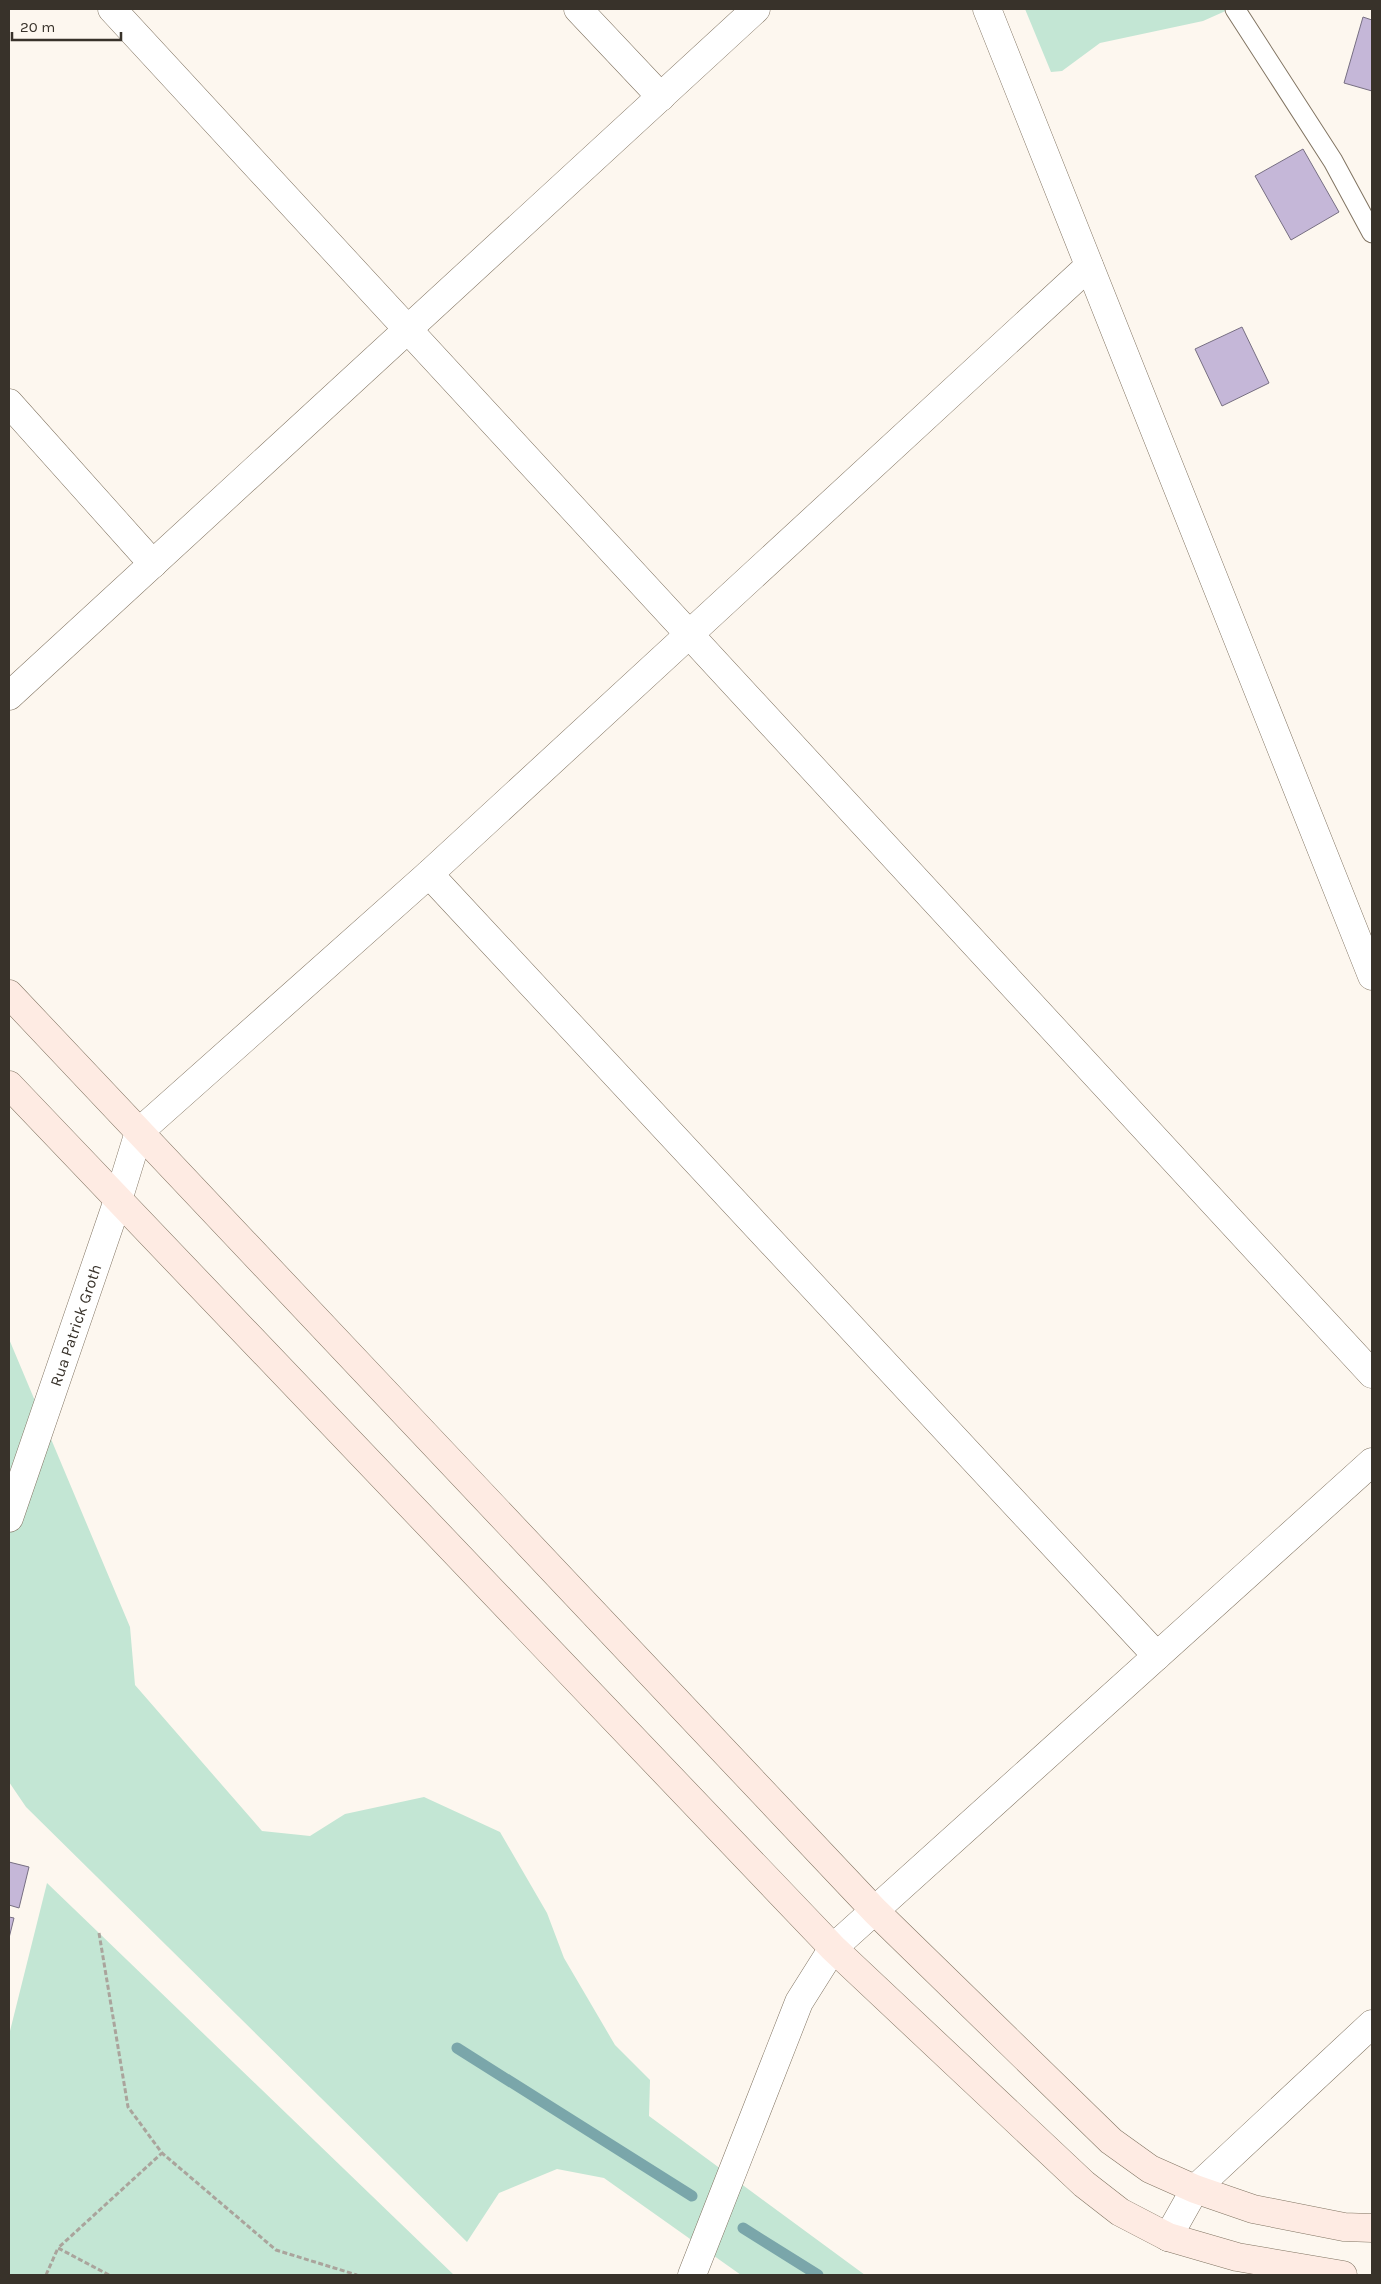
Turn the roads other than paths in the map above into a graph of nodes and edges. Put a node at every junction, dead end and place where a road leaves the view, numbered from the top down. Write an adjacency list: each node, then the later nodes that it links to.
1 (112, 9): 9 (street)
2 (578, 9): 6 (street)
3 (756, 9): 6 (street)
4 (987, 9): 8 (street)
5 (1235, 9): 7 (lane)
6 (661, 97): 9 (street)
7 (1372, 233)
8 (1089, 266): 12 (street); 15 (street)
9 (408, 330): 11 (street); 12 (street)
10 (9, 403): 11 (street)
11 (152, 564): 13 (street)
12 (688, 634): 14 (street); 20 (street)
13 (9, 696)
14 (429, 874): 18 (street); 23 (street)
15 (1372, 976)
16 (9, 994): 18 (street)
17 (9, 1085): 19 (street)
18 (139, 1132): 19 (street, Rua Patrick Groth); 24 (street)
19 (118, 1200): 22 (street, Rua Patrick Groth); 25 (street)
20 (1372, 1374)
21 (1372, 1462): 23 (street)
22 (9, 1518)
23 (1157, 1656): 24 (street)
24 (875, 1911): 25 (street); 27 (street)
25 (833, 1948): 29 (street); 30 (street)
26 (1372, 2024): 27 (street)
27 (1195, 2189): 28 (street); 29 (street)
28 (1372, 2228)
29 (1168, 2237): 31 (street)
30 (692, 2275)
31 (1344, 2275)

